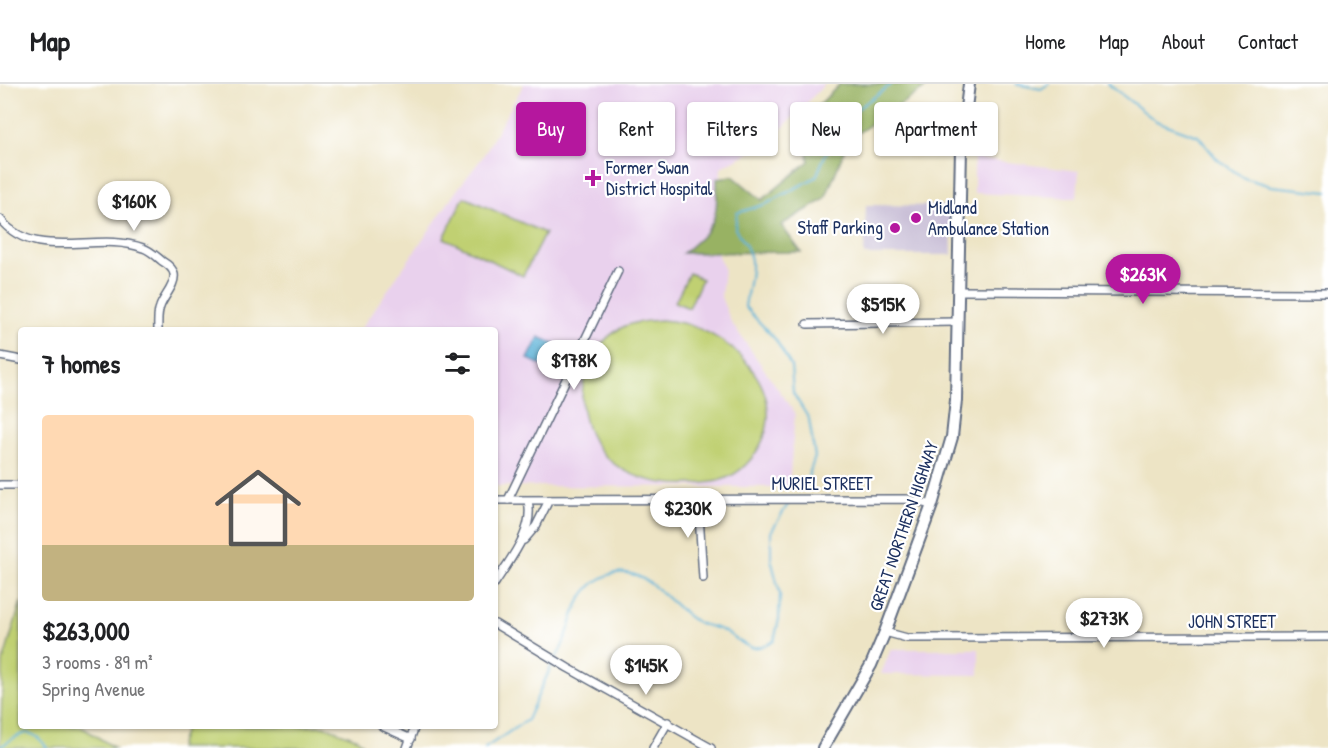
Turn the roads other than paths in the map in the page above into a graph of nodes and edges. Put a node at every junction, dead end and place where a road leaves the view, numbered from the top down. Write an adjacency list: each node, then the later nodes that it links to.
1 (969, 84): 4 (main road, GREAT NORTHERN HIGHWAY)
2 (0, 219): 8 (street)
3 (618, 271): 15 (street)
4 (959, 291): 5 (street); 6 (main road, GREAT NORTHERN HIGHWAY)
5 (1328, 293)
6 (958, 322): 7 (street); 18 (main road, GREAT NORTHERN HIGHWAY)
7 (807, 324)
8 (158, 327)
9 (0, 356): 10 (street)
10 (18, 359)
11 (0, 485): 12 (street)
12 (18, 485)
13 (698, 499): 16 (street, MURIEL STREET); 18 (street, MURIEL STREET); 21 (street)
14 (498, 500): 15 (street, MURIEL STREET)
15 (508, 500): 17 (street, MURIEL STREET)
16 (549, 500): 17 (street, MURIEL STREET); 19 (street)
17 (528, 501): 19 (street)
18 (932, 505): 23 (main road, GREAT NORTHERN HIGHWAY)
19 (515, 551): 20 (street)
20 (498, 578)
21 (703, 578)
22 (498, 626): 25 (street)
23 (885, 632): 24 (street, JOHN STREET); 32 (main road, GREAT NORTHERN HIGHWAY)
24 (1328, 637)
25 (668, 722): 30 (street); 31 (street)
26 (389, 729): 28 (street)
27 (413, 729): 28 (street)
28 (411, 739): 29 (street)
29 (407, 748)
30 (653, 748)
31 (711, 748)
32 (823, 748)

